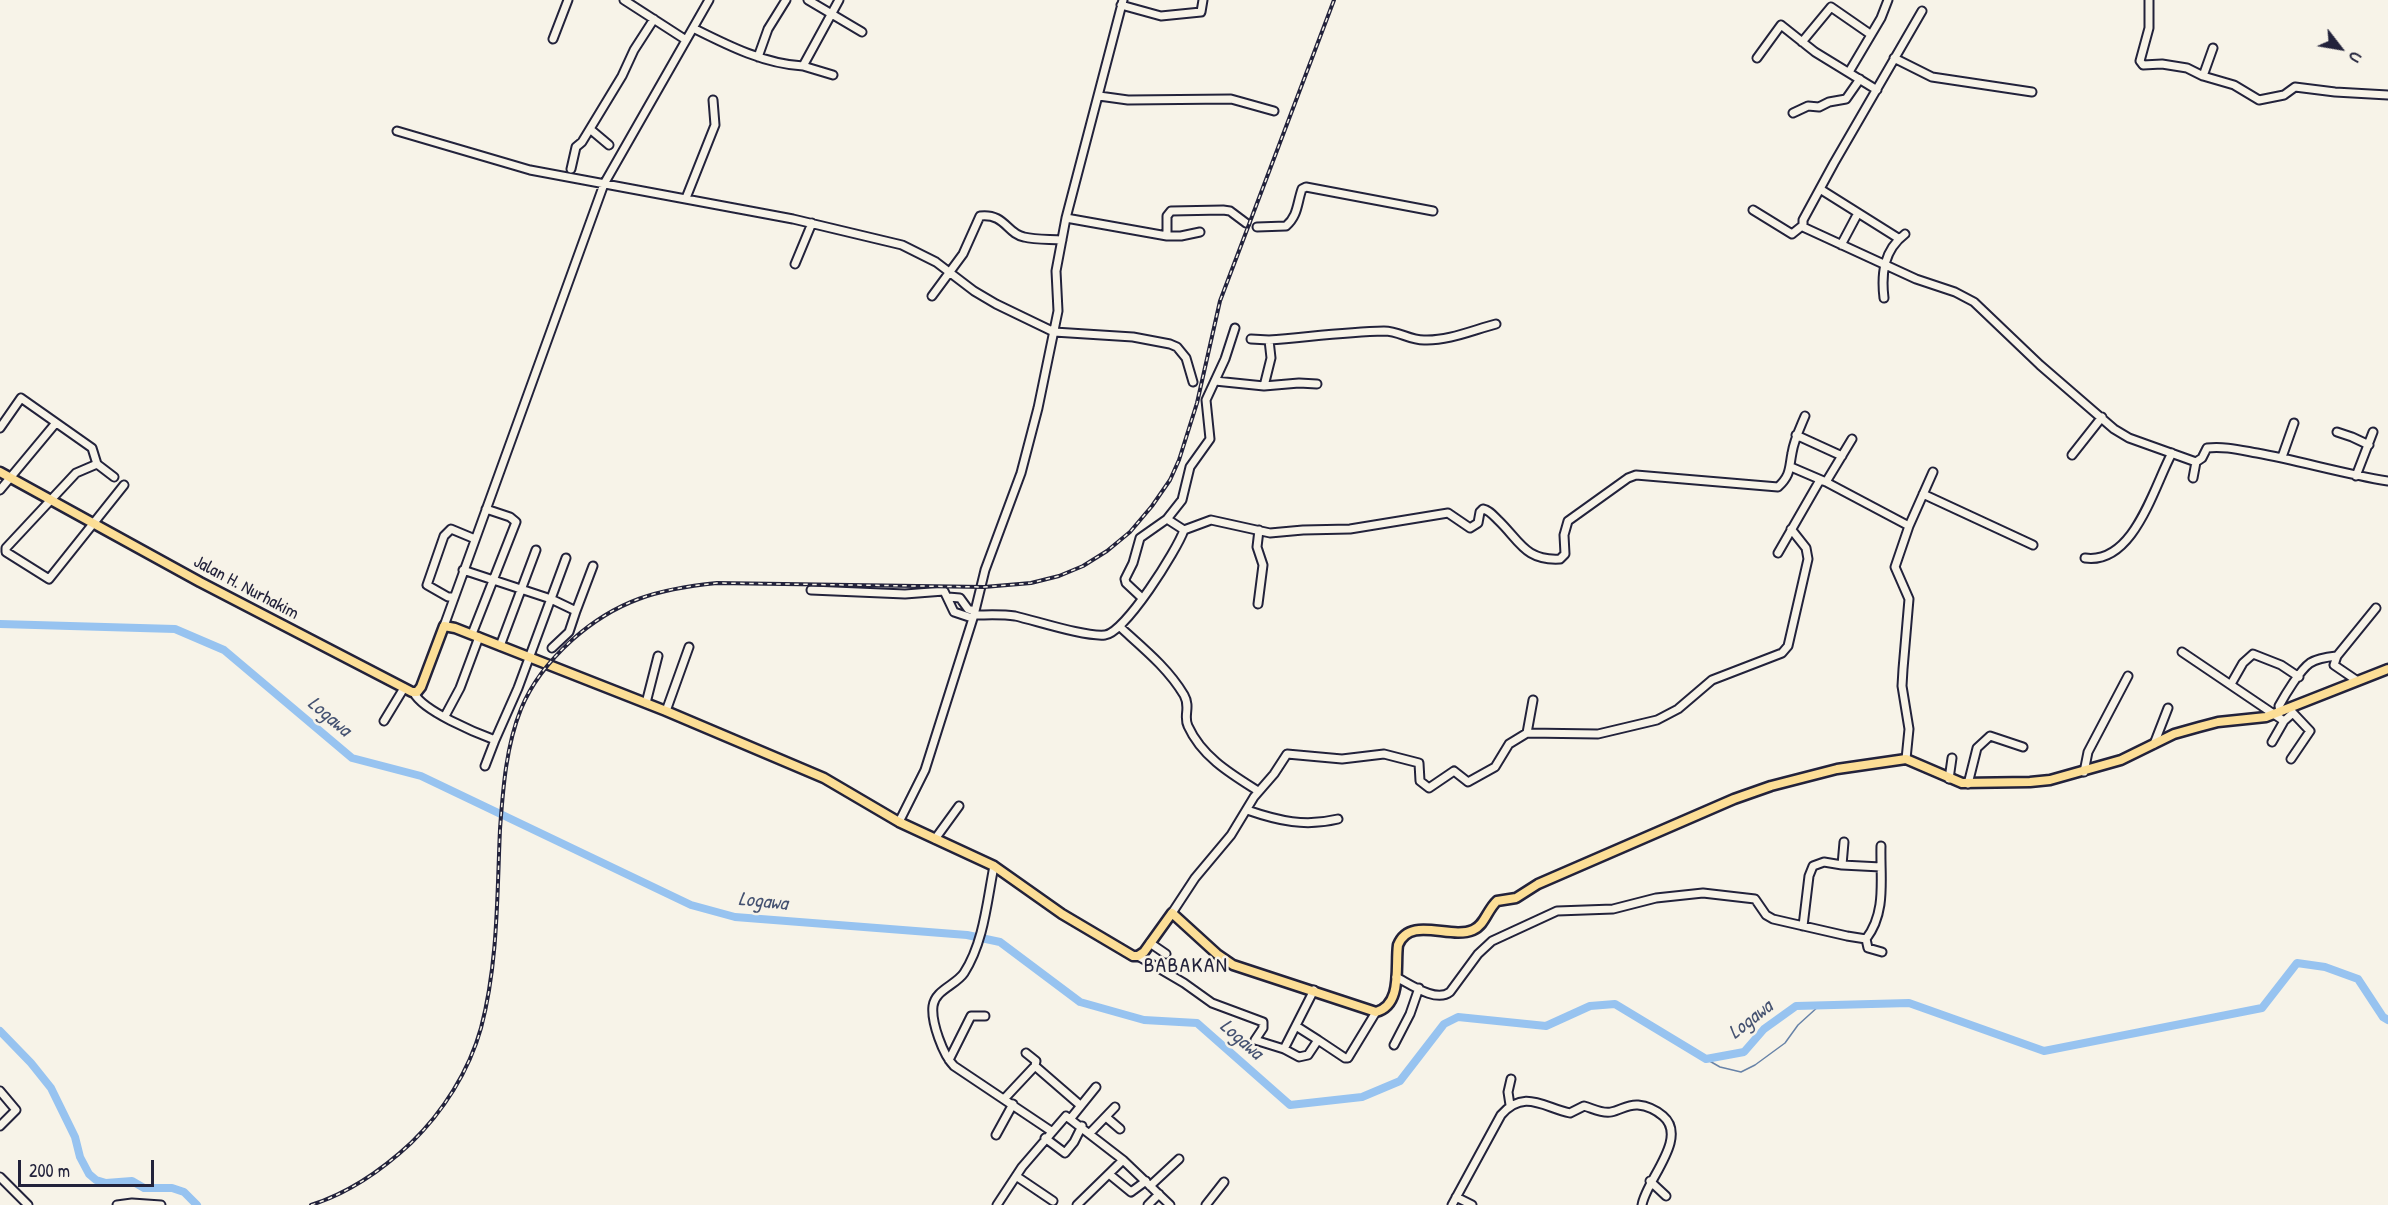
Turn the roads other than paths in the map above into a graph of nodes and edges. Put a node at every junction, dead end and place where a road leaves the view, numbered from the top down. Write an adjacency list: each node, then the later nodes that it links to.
1 (568, 0): 17 (street)
2 (624, 0): 13 (street)
3 (709, 0): 14 (street)
4 (786, 0): 21 (street)
5 (808, 0): 12 (street)
6 (839, 0): 12 (street)
7 (1203, 0): 10 (street)
8 (1888, 0): 16 (street)
9 (2149, 0): 27 (street)
10 (1122, 2): 32 (street)
11 (1922, 11): 23 (street)
12 (832, 14): 15 (street); 24 (street)
13 (654, 20): 18 (street); 36 (street)
14 (693, 28): 18 (street); 21 (street)
15 (862, 32)
16 (1870, 34): 19 (street); 25 (street)
17 (553, 39)
18 (686, 40): 40 (street)
19 (1802, 42): 22 (street); 25 (street)
20 (2213, 48): 27 (street)
21 (758, 57): 24 (street)
22 (1757, 58)
23 (1894, 58): 29 (street); 30 (street)
24 (803, 66): 26 (street)
25 (1849, 72): 28 (street)
26 (833, 75)
27 (2203, 76): 31 (street)
28 (1860, 79): 29 (street); 35 (street)
29 (1877, 90): 41 (street)
30 (2032, 92)
31 (2388, 95)
32 (1099, 96): 34 (street); 46 (street)
33 (713, 100): 42 (street)
34 (1274, 111)
35 (1792, 113)
36 (590, 129): 38 (street); 39 (street)
37 (397, 131): 40 (street)
38 (609, 145)
39 (571, 169)
40 (604, 184): 42 (street); 98 (street)
41 (1820, 189): 45 (street); 49 (street)
42 (686, 198): 47 (street)
43 (1754, 210): 49 (street)
44 (1433, 211): 50 (street)
45 (1858, 213): 54 (street); 56 (street)
46 (1066, 218): 52 (street); 53 (street)
47 (812, 223): 55 (street); 57 (street)
48 (1246, 223): 52 (street)
49 (1802, 226): 54 (street)
50 (1257, 227)
51 (1200, 232): 52 (street)
52 (1167, 236)
53 (1062, 240): 57 (street); 62 (street)
54 (1841, 245): 56 (street)
55 (795, 264)
56 (1884, 264): 59 (street); 70 (street)
57 (950, 272): 58 (street); 62 (street)
58 (932, 296)
59 (1884, 298)
60 (1496, 324): 64 (street)
61 (1235, 328): 65 (street)
62 (1054, 332): 66 (street); 123 (street)
63 (1251, 339): 64 (street)
64 (1269, 340): 68 (street)
65 (1215, 381): 68 (street); 99 (street)
66 (1193, 382)
67 (1317, 384): 68 (street)
68 (1264, 386)
69 (1805, 416): 76 (street)
70 (2102, 417): 79 (street); 81 (street)
71 (2294, 423): 82 (street)
72 (55, 424): 73 (street); 84 (street); 90 (street)
73 (0, 428)
74 (2337, 432): 78 (street)
75 (2373, 432): 78 (street)
76 (1796, 435): 80 (street); 85 (street)
77 (1852, 439): 80 (street)
78 (2369, 445): 88 (street)
79 (2172, 453): 83 (street); 110 (street)
80 (1842, 456): 92 (street)
81 (2072, 456)
82 (2282, 457): 83 (street); 88 (street)
83 (2196, 462): 91 (street)
84 (97, 464): 89 (street); 97 (street)
85 (1791, 467): 92 (street); 103 (street)
86 (0, 472): 90 (main road, Jalan H. Nurhakim)
87 (1933, 472): 96 (street)
88 (2356, 476): 93 (street)
89 (114, 477)
90 (10, 478): 95 (street); 97 (main road, Jalan H. Nurhakim)
91 (2193, 478)
92 (1823, 481): 101 (street); 104 (street)
93 (2388, 481)
94 (124, 485): 100 (street)
95 (0, 490)
96 (1923, 494): 101 (street); 106 (street)
97 (49, 501): 100 (main road, Jalan H. Nurhakim); 100 (street)
98 (486, 508): 105 (street); 113 (street)
99 (1167, 519): 102 (street); 118 (street)
100 (92, 524): 139 (main road, Jalan H. Nurhakim)
101 (1909, 526): 155 (street)
102 (1184, 530): 103 (street); 118 (street)
103 (1260, 530): 120 (street)
104 (1791, 530): 108 (street); 149 (street)
105 (475, 539): 112 (street); 116 (street)
106 (2033, 545)
107 (536, 550): 114 (street)
108 (1778, 553)
109 (566, 558): 119 (street)
110 (2085, 558)
111 (593, 566): 122 (street)
112 (463, 570): 113 (street); 116 (street)
113 (494, 579): 114 (street); 126 (street)
114 (521, 589): 119 (street); 127 (street)
115 (811, 590): 117 (street)
116 (454, 597): 124 (street)
117 (948, 597): 123 (street); 123 (street)
118 (1142, 598): 125 (street)
119 (551, 599): 122 (street); 133 (street)
120 (1258, 604)
121 (2376, 608): 132 (street)
122 (576, 611): 128 (street)
123 (974, 615): 125 (street); 165 (street)
124 (444, 626): 126 (main road); 140 (main road)
125 (1120, 627): 161 (street)
126 (476, 635): 127 (main road); 146 (street)
127 (500, 646): 133 (main road)
128 (552, 648)
129 (689, 648): 144 (street)
130 (2182, 652): 138 (street)
131 (658, 656): 142 (street)
132 (2337, 656): 136 (street); 137 (street)
133 (529, 658): 142 (main road); 150 (street)
134 (2388, 669): 137 (main road)
135 (2128, 676): 158 (street)
136 (2299, 677): 138 (street); 145 (street)
137 (2356, 680): 145 (main road)
138 (2231, 684): 145 (street)
139 (404, 688): 140 (main road, Jalan H. Nurhakim); 147 (street)
140 (414, 693): 146 (street)
141 (1533, 700): 149 (street)
142 (646, 703): 144 (main road)
143 (2168, 708): 152 (street)
144 (666, 711): 165 (main road)
145 (2277, 713): 148 (street); 152 (main road)
146 (445, 716): 150 (street)
147 (384, 721)
148 (2284, 721): 151 (street); 156 (street)
149 (1527, 733): 161 (street)
150 (495, 740): 157 (street)
151 (2272, 742)
152 (2154, 744): 158 (main road)
153 (2023, 747): 160 (street)
154 (1952, 758): 159 (street)
155 (1906, 759): 159 (main road); 179 (main road)
156 (2290, 759)
157 (486, 765)
158 (2084, 772): 160 (main road)
159 (1949, 779): 160 (main road)
160 (1968, 784)
161 (1258, 791): 163 (street)
162 (959, 806): 166 (street)
163 (1247, 810): 164 (street); 172 (street)
164 (1338, 819)
165 (899, 822): 166 (main road)
166 (934, 839): 170 (main road)
167 (1844, 842): 169 (street)
168 (1881, 846): 171 (street)
169 (1842, 865): 171 (street); 173 (street)
170 (994, 866): 178 (main road); 189 (street)
171 (1881, 867): 174 (street)
172 (1172, 913): 175 (main road); 181 (main road)
173 (1803, 926): 174 (street); 180 (street)
174 (1866, 939): 176 (street)
175 (1150, 943): 177 (street); 178 (main road)
176 (1882, 952)
177 (1166, 954)
178 (1138, 956): 187 (street)
179 (1396, 976): 180 (street); 182 (main road)
180 (1419, 988): 186 (street)
181 (1314, 990): 182 (main road); 184 (street)
182 (1376, 1012): 185 (street)
183 (985, 1016): 189 (street)
184 (1296, 1026): 185 (street); 187 (street)
185 (1318, 1040): 187 (street)
186 (1394, 1045)
187 (1284, 1049)
188 (1026, 1053): 190 (street)
189 (949, 1060): 194 (street)
190 (1035, 1066): 194 (street); 196 (street)
191 (1511, 1079): 197 (street)
192 (1096, 1088): 196 (street)
193 (0, 1091): 201 (street)
194 (1005, 1098): 195 (street)
195 (1013, 1104): 204 (street); 206 (street)
196 (1080, 1105): 200 (street)
197 (1510, 1105): 213 (street); 218 (street)
198 (1115, 1107): 199 (street)
199 (1106, 1117): 203 (street); 205 (street)
200 (1071, 1118): 202 (street); 204 (street)
201 (0, 1126)
202 (1082, 1126): 205 (street); 207 (street)
203 (1120, 1129)
204 (1051, 1131): 207 (street)
205 (1090, 1133): 209 (street)
206 (996, 1135)
207 (1045, 1138): 211 (street)
208 (1179, 1159): 215 (street)
209 (1123, 1160): 210 (street); 215 (street)
210 (1109, 1174): 215 (street); 224 (street)
211 (1016, 1176): 219 (street); 223 (street)
212 (0, 1177): 220 (street)
213 (1650, 1181): 217 (street); 230 (street)
214 (1224, 1182): 227 (street)
215 (1148, 1183): 216 (street)
216 (1159, 1194): 225 (street); 226 (street)
217 (1665, 1196)
218 (1456, 1197): 228 (street); 229 (street)
219 (1053, 1201)
220 (28, 1205)
221 (117, 1205): 222 (street)
222 (161, 1205)
223 (997, 1205)
224 (1077, 1205)
225 (1148, 1205)
226 (1170, 1205)
227 (1206, 1205)
228 (1452, 1205)
229 (1472, 1205)
230 (1642, 1205)

